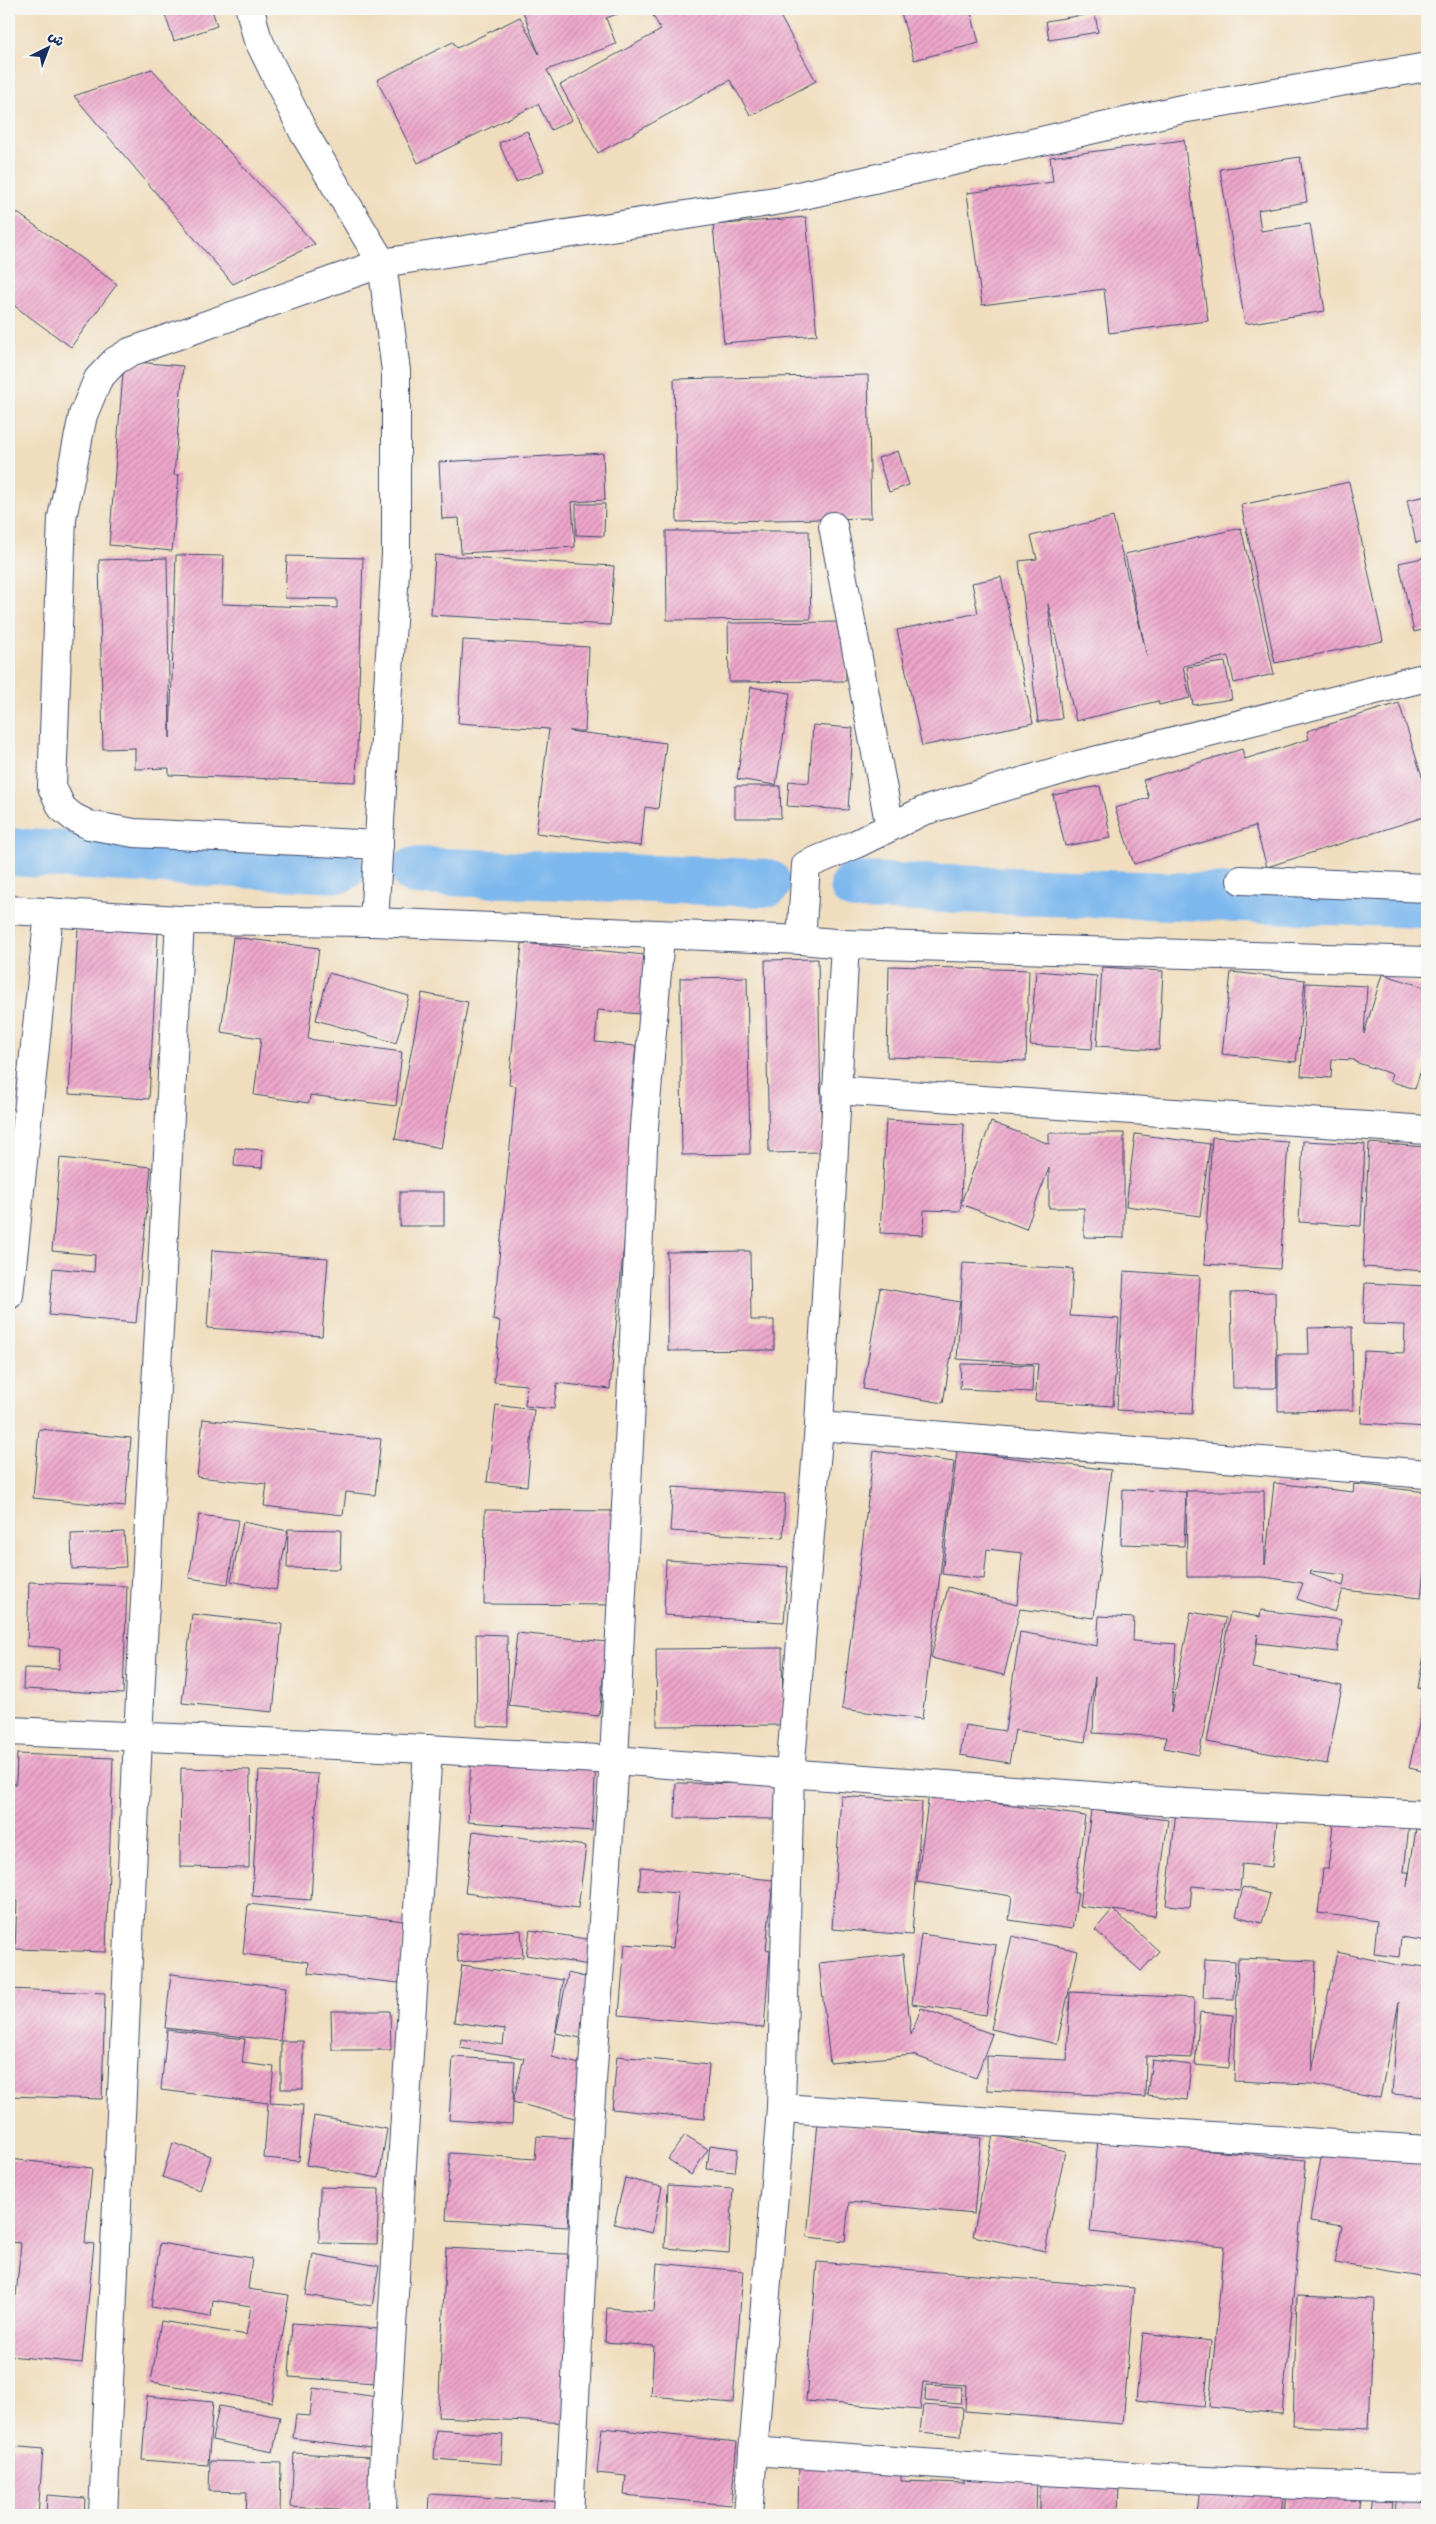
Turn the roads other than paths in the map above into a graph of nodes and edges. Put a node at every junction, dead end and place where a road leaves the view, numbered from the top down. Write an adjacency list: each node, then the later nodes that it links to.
1 (250, 9): 3 (street)
2 (1427, 66): 3 (street)
3 (382, 263): 7 (street); 7 (street)
4 (834, 526): 6 (street)
5 (1427, 677): 6 (street)
6 (890, 827): 15 (street)
7 (379, 845): 13 (street)
8 (1240, 880): 9 (street)
9 (1427, 888)
10 (9, 910): 11 (street)
11 (49, 912): 12 (street); 20 (street)
12 (180, 920): 13 (street); 24 (street)
13 (374, 922): 14 (street)
14 (660, 936): 15 (street); 26 (street)
15 (801, 940): 16 (street)
16 (845, 944): 17 (street); 18 (street)
17 (1427, 961)
18 (836, 1090): 19 (street); 21 (street)
19 (1427, 1130)
20 (9, 1295)
21 (819, 1426): 22 (street); 27 (street)
22 (1427, 1474)
23 (9, 1731): 24 (street)
24 (138, 1737): 25 (street); 33 (street)
25 (428, 1749): 26 (street); 34 (street)
26 (614, 1760): 27 (street); 35 (street)
27 (790, 1772): 28 (street); 29 (street)
28 (1427, 1815)
29 (781, 2108): 30 (street); 31 (street)
30 (1427, 2150)
31 (752, 2451): 32 (street); 36 (street)
32 (1427, 2488)
33 (103, 2515)
34 (382, 2515)
35 (569, 2515)
36 (748, 2515)

